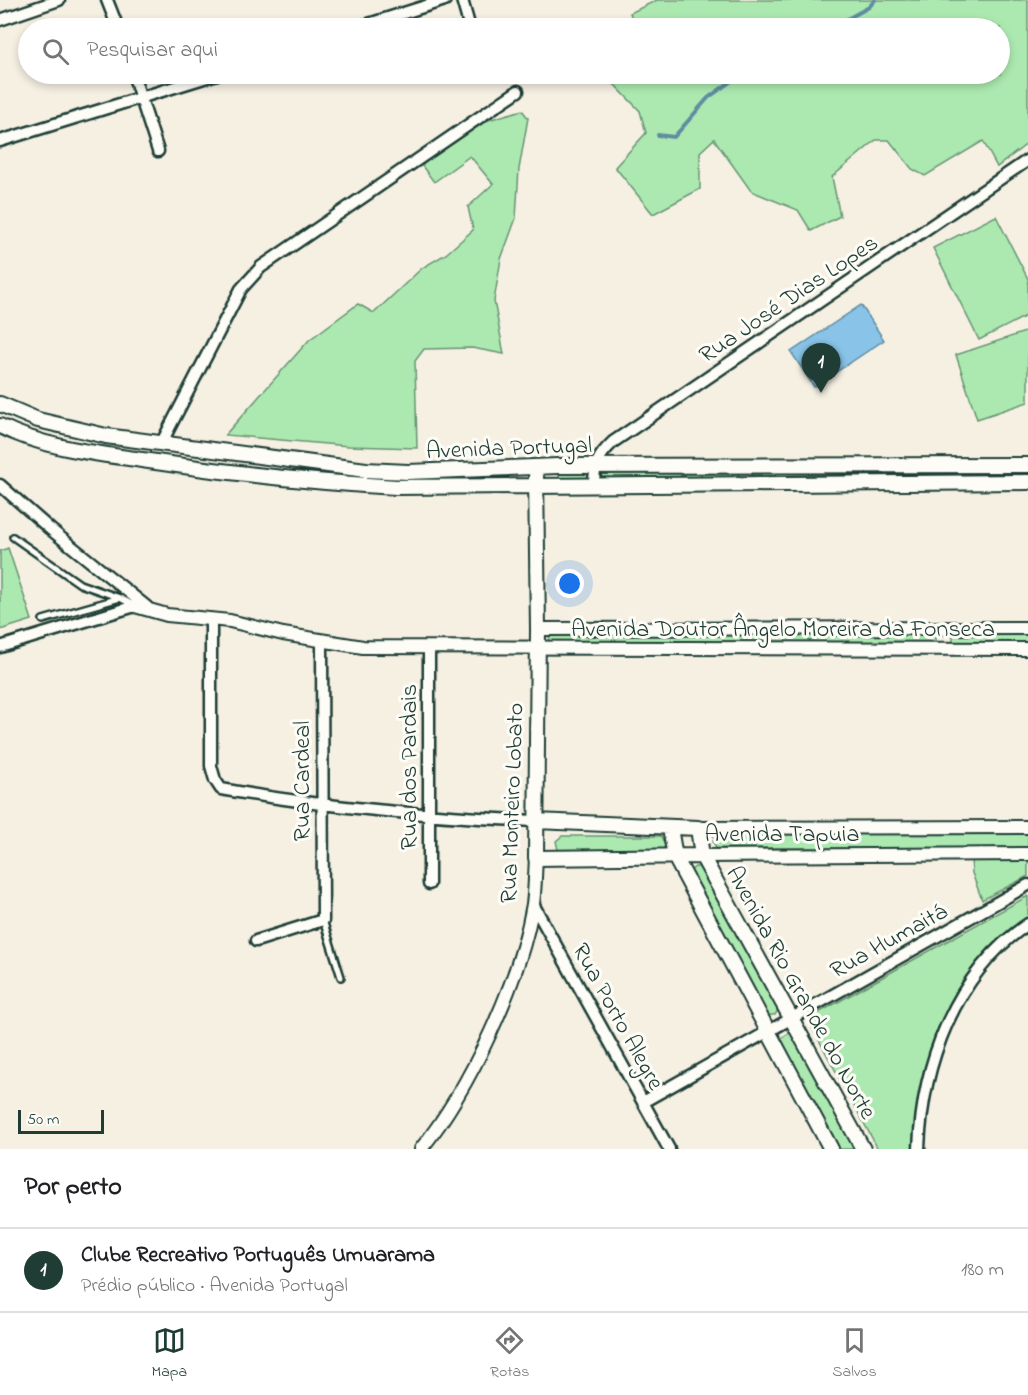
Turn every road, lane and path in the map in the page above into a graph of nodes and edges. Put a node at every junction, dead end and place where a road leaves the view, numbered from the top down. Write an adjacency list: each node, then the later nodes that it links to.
1 (59, 0): 8 (street)
2 (107, 0): 5 (street)
3 (445, 0): 6 (street)
4 (462, 0): 7 (street)
5 (113, 18)
6 (388, 18)
7 (467, 18)
8 (0, 20)
9 (136, 84): 12 (street)
10 (185, 84): 12 (street)
11 (518, 91): 18 (street)
12 (141, 98): 13 (street); 14 (street)
13 (0, 141)
14 (158, 151)
15 (1028, 160): 21 (street, Rua José Dias Lopes)
16 (0, 404): 18 (main road, Avenida Portugal)
17 (0, 426): 26 (main road, Avenida Portugal)
18 (161, 444): 23 (main road, Avenida Portugal)
19 (909, 465): 20 (main road, Avenida Portugal); 22 (main road, Avenida Portugal); 25 (main road)
20 (1028, 465)
21 (594, 466): 22 (main road, Avenida Portugal); 23 (main road, Avenida Portugal); 29 (street)
22 (745, 466): 27 (main road)
23 (536, 468): 26 (main road, Rua Monteiro Lobato)
24 (1028, 482): 25 (main road, Avenida Portugal)
25 (909, 483): 27 (main road, Avenida Portugal)
26 (537, 484): 29 (main road, Avenida Portugal); 37 (main road, Rua Monteiro Lobato)
27 (745, 484): 29 (main road, Avenida Portugal)
28 (0, 485): 32 (street)
29 (594, 485)
30 (13, 537): 31 (lane)
31 (120, 598): 32 (lane); 34 (lane)
32 (141, 607): 33 (street, Avenida Doutor Ângelo Moreira da Fonseca); 39 (street)
33 (211, 619): 38 (street, Avenida Doutor Ângelo Moreira da Fonseca); 44 (street)
34 (43, 620)
35 (944, 628): 36 (street, Avenida Doutor Ângelo Moreira da Fonseca); 37 (street, Avenida Doutor Ângelo Moreira da Fonseca); 42 (street)
36 (1028, 628)
37 (538, 629): 40 (main road, Rua Monteiro Lobato)
38 (322, 641): 41 (street, Avenida Doutor Ângelo Moreira da Fonseca); 44 (street, Rua Cardeal)
39 (0, 647)
40 (538, 647): 41 (street, Avenida Doutor Ângelo Moreira da Fonseca); 42 (street, Avenida Doutor Ângelo Moreira da Fonseca); 46 (main road, Rua Monteiro Lobato)
41 (429, 649): 45 (street, Rua dos Pardais)
42 (944, 650): 43 (street, Avenida Doutor Ângelo Moreira da Fonseca)
43 (1028, 650)
44 (322, 804): 45 (street); 57 (street, Rua Cardeal)
45 (429, 816): 46 (street); 54 (street, Rua dos Pardais)
46 (536, 821): 48 (main road, Avenida Tapuia); 53 (main road, Rua Monteiro Lobato)
47 (1028, 827): 49 (street, Avenida Tapuia)
48 (670, 828): 49 (main road, Avenida Tapuia); 52 (main road, Avenida Rio Grande do Norte)
49 (698, 828): 51 (main road)
50 (1028, 854): 51 (street, Avenida Tapuia)
51 (702, 856): 52 (main road, Avenida Tapuia); 61 (main road, Avenida Rio Grande do Norte)
52 (675, 857): 53 (main road, Avenida Tapuia); 62 (main road, Avenida Rio Grande do Norte)
53 (536, 858): 56 (street, Rua Monteiro Lobato)
54 (429, 884)
55 (1028, 885): 61 (street, Rua Humaitá)
56 (533, 903): 63 (street, Rua Porto Alegre); 64 (street, Rua Monteiro Lobato)
57 (322, 920): 59 (street); 60 (lane)
58 (1028, 924): 68 (street)
59 (256, 941)
60 (341, 977)
61 (792, 1018): 62 (street, Rua Humaitá); 67 (main road, Avenida Rio Grande do Norte)
62 (766, 1032): 63 (street, Rua Humaitá); 66 (main road, Avenida Rio Grande do Norte)
63 (643, 1102): 65 (street, Rua Porto Alegre)
64 (421, 1149)
65 (669, 1149)
66 (831, 1149)
67 (863, 1149)
68 (919, 1149)

